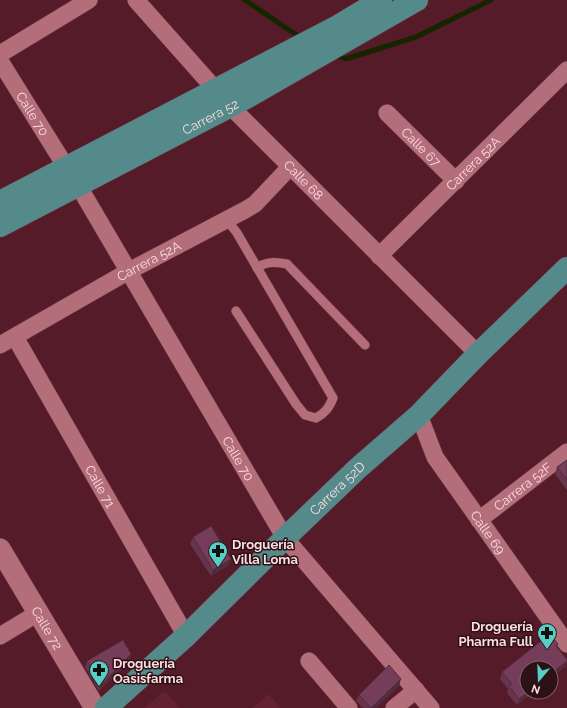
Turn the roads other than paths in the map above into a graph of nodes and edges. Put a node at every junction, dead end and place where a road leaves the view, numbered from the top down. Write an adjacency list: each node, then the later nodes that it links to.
1 (89, 0): 6 (street)
2 (136, 0): 9 (street, Calle 68)
3 (381, 0): 5 (main road, Carrera 52)
4 (417, 0): 5 (main road, Carrera 52)
5 (345, 32): 9 (main road, Carrera 52); 10 (main road, Carrera 52)
6 (0, 54)
7 (0, 61): 12 (street, Calle 70)
8 (567, 70): 14 (street, Carrera 52A)
9 (215, 90): 10 (street, Calle 68); 12 (main road, Carrera 52)
10 (230, 106): 13 (street, Calle 68); 15 (main road, Carrera 52)
11 (387, 113): 14 (street, Calle 67)
12 (66, 167): 16 (main road, Carrera 52)
13 (290, 167): 17 (street, Carrera 52A); 19 (street, Calle 68)
14 (456, 181): 19 (street, Carrera 52A)
15 (78, 186): 18 (main road, Carrera 52); 22 (street, Calle 70)
16 (0, 202)
17 (227, 220): 20 (lane); 22 (street, Carrera 52A)
18 (0, 226)
19 (379, 256): 26 (street, Calle 68)
20 (257, 268): 23 (lane); 25 (lane)
21 (567, 268): 26 (main road, Carrera 52D)
22 (129, 271): 24 (street, Carrera 52A); 30 (street, Calle 70)
23 (236, 311)
24 (7, 341): 34 (street, Calle 71)
25 (365, 345)
26 (478, 354): 27 (main road, Carrera 52D)
27 (419, 415): 29 (street, Calle 69); 30 (main road, Carrera 52D)
28 (567, 452): 29 (street, Carrera 52F)
29 (479, 520): 35 (street, Calle 69)
30 (285, 538): 34 (main road, Carrera 52D); 37 (street, Calle 70)
31 (0, 549): 32 (street, Calle 72)
32 (38, 613): 33 (street); 38 (street, Calle 72)
33 (0, 636)
34 (186, 636): 39 (main road, Carrera 52D)
35 (567, 644)
36 (309, 661): 40 (street)
37 (416, 690): 41 (street); 42 (street, Calle 70)
38 (95, 708)
39 (106, 708)
40 (349, 708)
41 (394, 708)
42 (431, 708)

